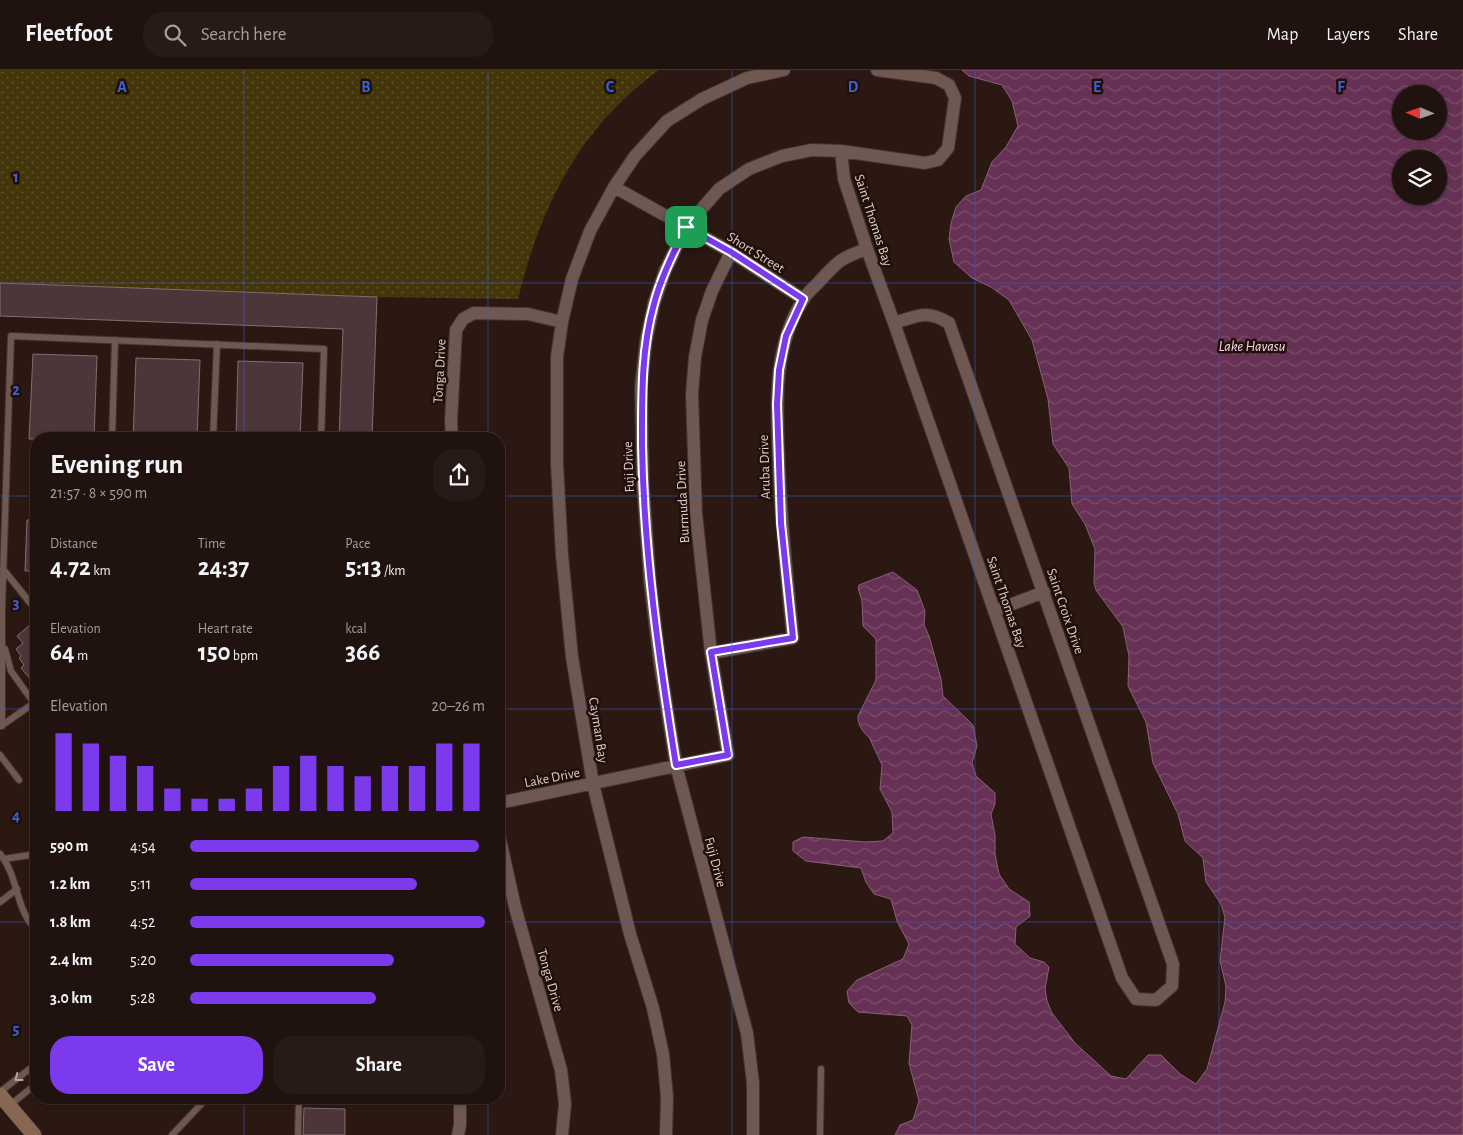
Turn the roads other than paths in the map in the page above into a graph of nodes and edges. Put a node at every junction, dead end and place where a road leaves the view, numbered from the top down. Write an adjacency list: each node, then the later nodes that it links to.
1 (784, 70): 4 (street)
2 (877, 70): 3 (street, Fuji Drive)
3 (842, 151): 5 (street, Fuji Drive); 6 (street, Saint Thomas Bay)
4 (614, 187): 5 (street, Short Street); 9 (street)
5 (686, 227): 7 (street, Short Street); 28 (street, Fuji Drive)
6 (867, 249): 8 (street, Aruba Drive); 10 (street, Saint Thomas Bay)
7 (731, 252): 8 (street, Short Street); 22 (street, Burmuda Drive)
8 (803, 299): 22 (street, Aruba Drive)
9 (562, 322): 16 (street, Tonga Drive); 30 (street, Cayman Bay)
10 (894, 323): 18 (street, Saint Croix Drive); 20 (street, Saint Thomas Bay)
11 (116, 340): 12 (lane); 13 (lane); 17 (lane)
12 (216, 344): 14 (lane); 15 (lane)
13 (112, 432)
14 (213, 432)
15 (321, 432)
16 (452, 432)
17 (3, 569): 19 (lane); 21 (lane)
18 (1044, 592): 20 (street); 38 (street, Saint Croix Drive)
19 (30, 603)
20 (994, 611): 38 (street, Saint Thomas Bay)
21 (2, 639): 23 (lane); 25 (lane)
22 (711, 652): 27 (street, Burmuda Drive)
23 (30, 698)
24 (30, 708): 25 (lane)
25 (1, 726)
26 (0, 755): 29 (lane)
27 (728, 755): 28 (street, Lake Drive)
28 (676, 765): 30 (street, Lake Drive); 52 (street, Fuji Drive)
29 (19, 780)
30 (593, 784): 31 (street, Lake Drive); 51 (street, Cayman Bay)
31 (505, 801)
32 (30, 855): 33 (lane)
33 (2, 857): 35 (lane)
34 (505, 862): 50 (street, Tonga Drive)
35 (17, 889): 36 (lane); 37 (lane)
36 (0, 902)
37 (30, 922)
38 (1173, 964)
39 (821, 1069): 53 (lane)
40 (30, 1070): 42 (lane, one-way to 42)
41 (30, 1087): 42 (lane)
42 (3, 1098): 46 (street)
43 (201, 1104): 47 (lane)
44 (299, 1104): 48 (lane)
45 (460, 1104): 49 (street)
46 (34, 1135)
47 (172, 1135)
48 (298, 1135)
49 (458, 1135)
50 (562, 1135)
51 (666, 1135)
52 (753, 1135)
53 (820, 1135)

